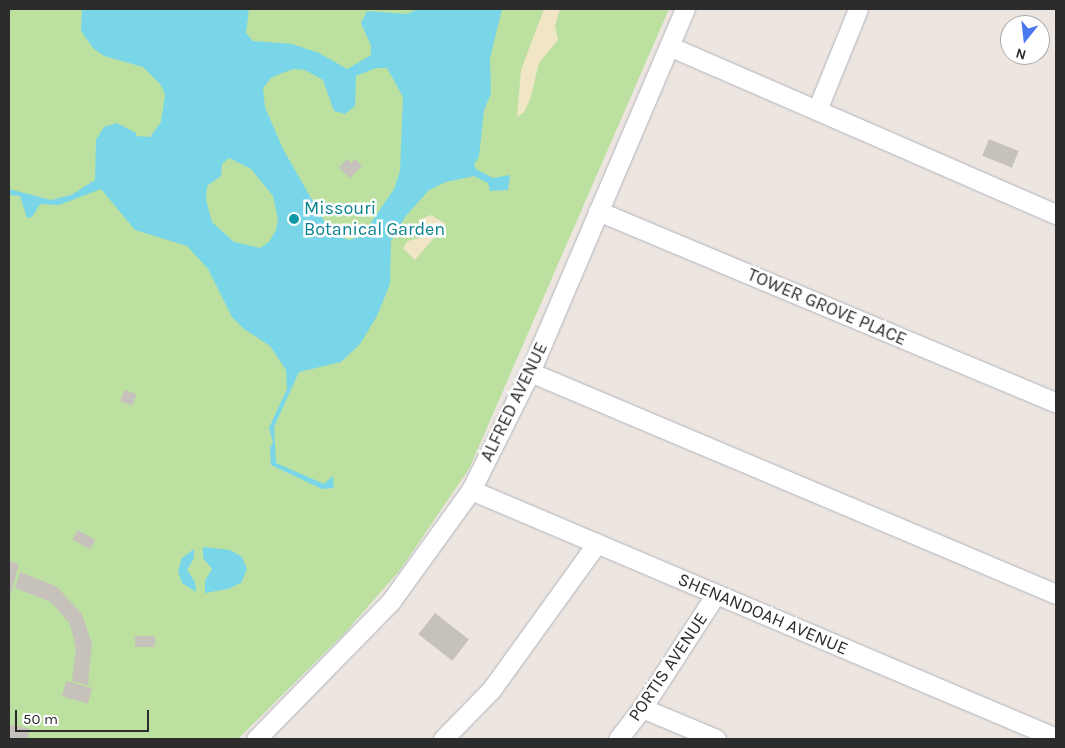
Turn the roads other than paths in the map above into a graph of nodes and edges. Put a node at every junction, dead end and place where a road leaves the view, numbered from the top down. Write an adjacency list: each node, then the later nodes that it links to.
1 (685, 9): 3 (street, ALFRED AVENUE)
2 (858, 9): 4 (street)
3 (669, 46): 4 (street); 5 (street, ALFRED AVENUE)
4 (816, 110): 6 (street)
5 (598, 212): 7 (street, ALFRED AVENUE); 8 (street, TOWER GROVE PLACE)
6 (1056, 214)
7 (530, 372): 9 (street, ALFRED AVENUE); 12 (street)
8 (1056, 403)
9 (471, 490): 10 (street, SHENANDOAH AVENUE); 15 (street, ALFRED AVENUE)
10 (597, 543): 11 (street, SHENANDOAH AVENUE); 16 (street)
11 (716, 594): 13 (street, PORTIS AVENUE); 14 (street, SHENANDOAH AVENUE)
12 (1056, 594)
13 (642, 708): 17 (street, PORTIS AVENUE); 18 (street)
14 (1054, 736)
15 (256, 739)
16 (443, 739)
17 (618, 739)
18 (716, 739)

